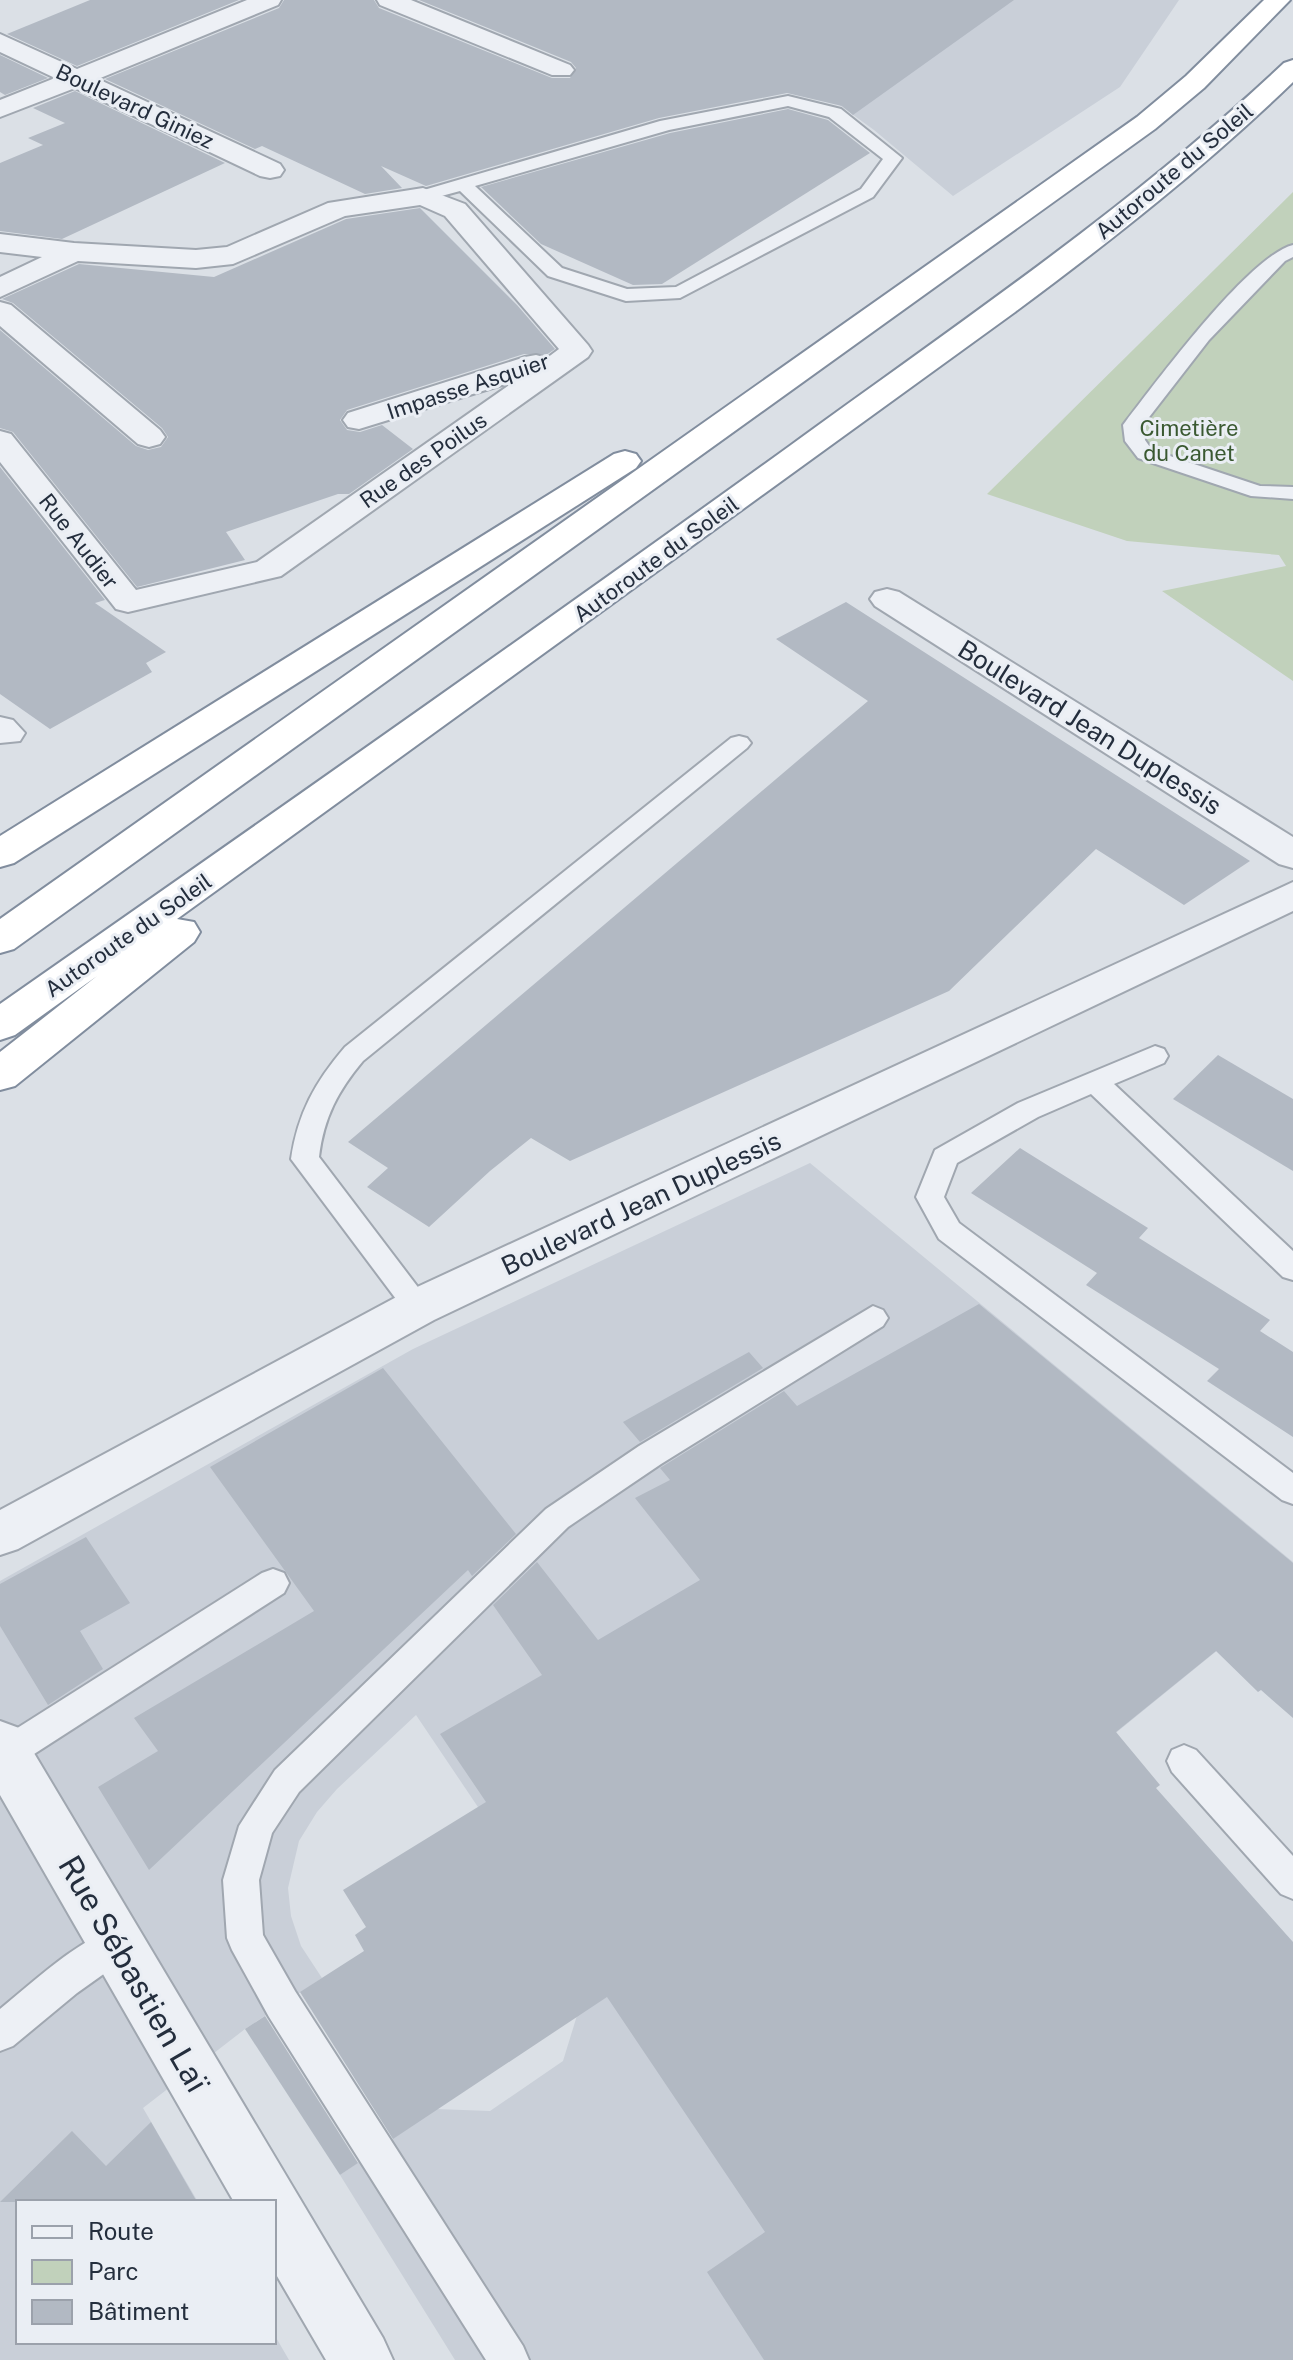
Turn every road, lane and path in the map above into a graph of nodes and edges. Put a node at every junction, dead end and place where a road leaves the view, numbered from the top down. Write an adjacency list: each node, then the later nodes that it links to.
1 (269, 0): 7 (street)
2 (389, 0): 6 (street)
3 (1278, 0): 12 (highway)
4 (0, 42): 7 (street, Boulevard Giniez)
5 (1293, 68): 25 (highway, Autoroute du Soleil)
6 (561, 70)
7 (76, 78): 8 (street); 9 (street, Boulevard Giniez)
8 (0, 109)
9 (270, 170)
10 (464, 185): 10 (lane); 11 (lane)
11 (423, 196): 15 (street); 18 (street)
12 (1040, 199): 27 (highway); 32 (highway)
13 (0, 243): 15 (street)
14 (1293, 250): 22 (lane)
15 (74, 252): 16 (street)
16 (0, 288)
17 (0, 311): 20 (street)
18 (577, 351): 19 (street, Impasse Asquier); 23 (street, Rue des Poilus)
19 (359, 420)
20 (149, 437)
21 (0, 441): 23 (street, Rue Audier)
22 (1293, 493)
23 (269, 569)
24 (887, 599): 30 (street, Boulevard Jean Duplessis)
25 (579, 615): 33 (highway, Autoroute du Soleil); 35 (highway)
26 (739, 743): 38 (lane)
27 (116, 783): 28 (highway); 29 (highway)
28 (0, 843)
29 (0, 854)
30 (1293, 855)
31 (1293, 895): 38 (street, Boulevard Jean Duplessis)
32 (0, 939)
33 (0, 1025)
34 (1155, 1056): 36 (lane)
35 (0, 1075)
36 (1096, 1083): 37 (lane); 40 (lane)
37 (1293, 1269)
38 (418, 1307): 41 (street, Boulevard Jean Duplessis)
39 (873, 1318): 51 (lane)
40 (1293, 1491)
41 (0, 1534)
42 (273, 1583): 43 (lane)
43 (3, 1750): 46 (street, Rue Sébastien Laï)
44 (1184, 1761): 45 (lane)
45 (1293, 1882)
46 (116, 1944): 47 (lane); 48 (street, Rue Sébastien Laï)
47 (0, 2033)
48 (267, 2200)
49 (276, 2216): 50 (street)
50 (361, 2360)
51 (509, 2360)

